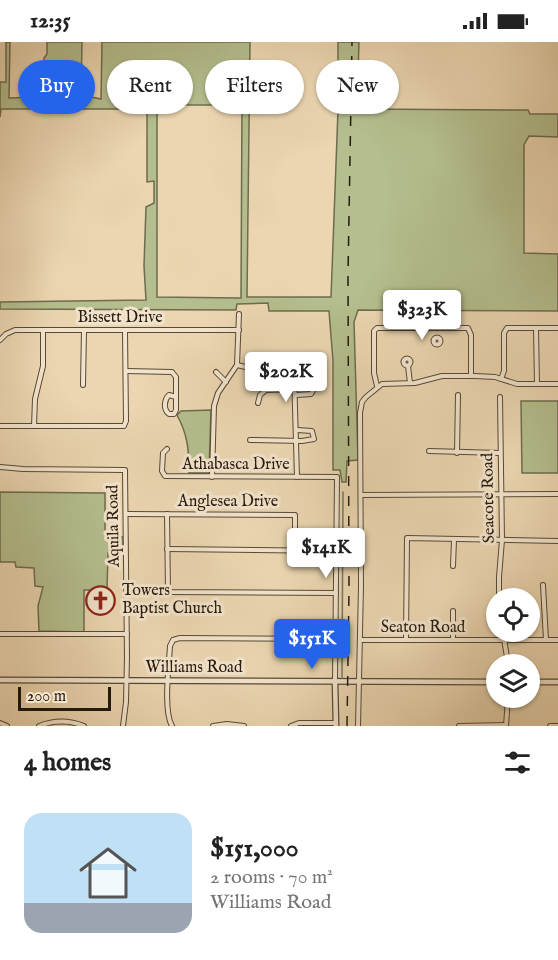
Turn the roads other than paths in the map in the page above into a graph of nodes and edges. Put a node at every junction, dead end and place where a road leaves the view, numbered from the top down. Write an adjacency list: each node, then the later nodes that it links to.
1 (239, 314): 7 (street)
2 (438, 328): 10 (street); 15 (street); 22 (street)
3 (536, 328): 4 (street); 16 (street); 19 (street)
4 (558, 328)
5 (43, 330): 6 (street, Bissett Drive); 9 (street, Bissett Drive); 29 (street)
6 (84, 330): 8 (street, Bissett Drive); 21 (street)
7 (239, 330): 8 (street, Bissett Drive); 11 (street)
8 (125, 331): 13 (street)
9 (2, 338)
10 (437, 338)
11 (237, 365): 17 (street); 23 (street)
12 (408, 366): 18 (street)
13 (126, 371): 25 (street); 29 (street)
14 (216, 372): 17 (street)
15 (471, 376): 16 (street); 18 (street)
16 (501, 379): 19 (street)
17 (226, 382): 38 (street)
18 (410, 383): 22 (street)
19 (537, 384): 20 (street)
20 (558, 384)
21 (83, 385)
22 (377, 386): 42 (street)
23 (296, 389): 27 (street); 30 (street)
24 (458, 395): 35 (street)
25 (176, 397): 25 (street)
26 (500, 397): 36 (street, Seacote Road)
27 (258, 403)
28 (0, 426): 29 (street)
29 (34, 426)
30 (297, 429): 32 (street); 32 (street)
31 (250, 440): 32 (street)
32 (297, 441): 39 (street)
33 (167, 449): 38 (street, Athabasca Drive)
34 (429, 451): 35 (street)
35 (458, 453): 36 (street)
36 (500, 453): 40 (street, Seacote Road)
37 (0, 467): 44 (street, Aquila Road)
38 (212, 477): 39 (street, Athabasca Drive)
39 (297, 477): 50 (street, Athabasca Drive)
40 (501, 494): 41 (street); 42 (street); 46 (street, Seacote Road)
41 (558, 494)
42 (361, 495): 59 (street)
43 (167, 513): 44 (street, Anglesea Drive); 48 (street); 49 (street, Anglesea Drive)
44 (126, 514): 57 (street, Aquila Road)
45 (454, 540): 46 (street); 51 (street); 60 (street)
46 (502, 540): 47 (street); 53 (street, Seacote Road)
47 (558, 541)
48 (167, 549): 49 (street); 54 (street)
49 (295, 550): 50 (street)
50 (337, 551): 54 (street)
51 (453, 566)
52 (543, 585): 64 (street)
53 (499, 588)
54 (336, 593): 58 (street)
55 (453, 611): 61 (street)
56 (0, 634): 57 (street)
57 (127, 634): 67 (street, Aquila Road)
58 (336, 639): 68 (street); 69 (street)
59 (360, 640): 60 (street, Seaton Road); 70 (street)
60 (406, 640): 61 (street, Seaton Road)
61 (453, 640): 62 (street, Seaton Road)
62 (486, 640)
63 (540, 640): 64 (street, Seaton Road)
64 (546, 640): 65 (street, Seaton Road)
65 (558, 640)
66 (0, 680): 67 (street, Williams Road)
67 (126, 680): 68 (street, Williams Road); 82 (street, Aquila Road)
68 (169, 680): 69 (street, Williams Road); 83 (street)
69 (335, 681): 70 (street, Williams Road); 76 (street)
70 (359, 681): 71 (street, Williams Road); 87 (street)
71 (486, 682)
72 (540, 682): 73 (street)
73 (558, 682)
74 (507, 708): 78 (street)
75 (0, 723): 79 (street)
76 (336, 724): 86 (street)
77 (227, 725): 84 (street); 85 (street)
78 (506, 725): 88 (street)
79 (7, 726)
80 (39, 726): 81 (street)
81 (84, 726)
82 (123, 726)
83 (172, 726)
84 (213, 726)
85 (244, 726)
86 (291, 726)
87 (358, 726)
88 (459, 726)
89 (550, 726): 90 (street)
90 (558, 726)

